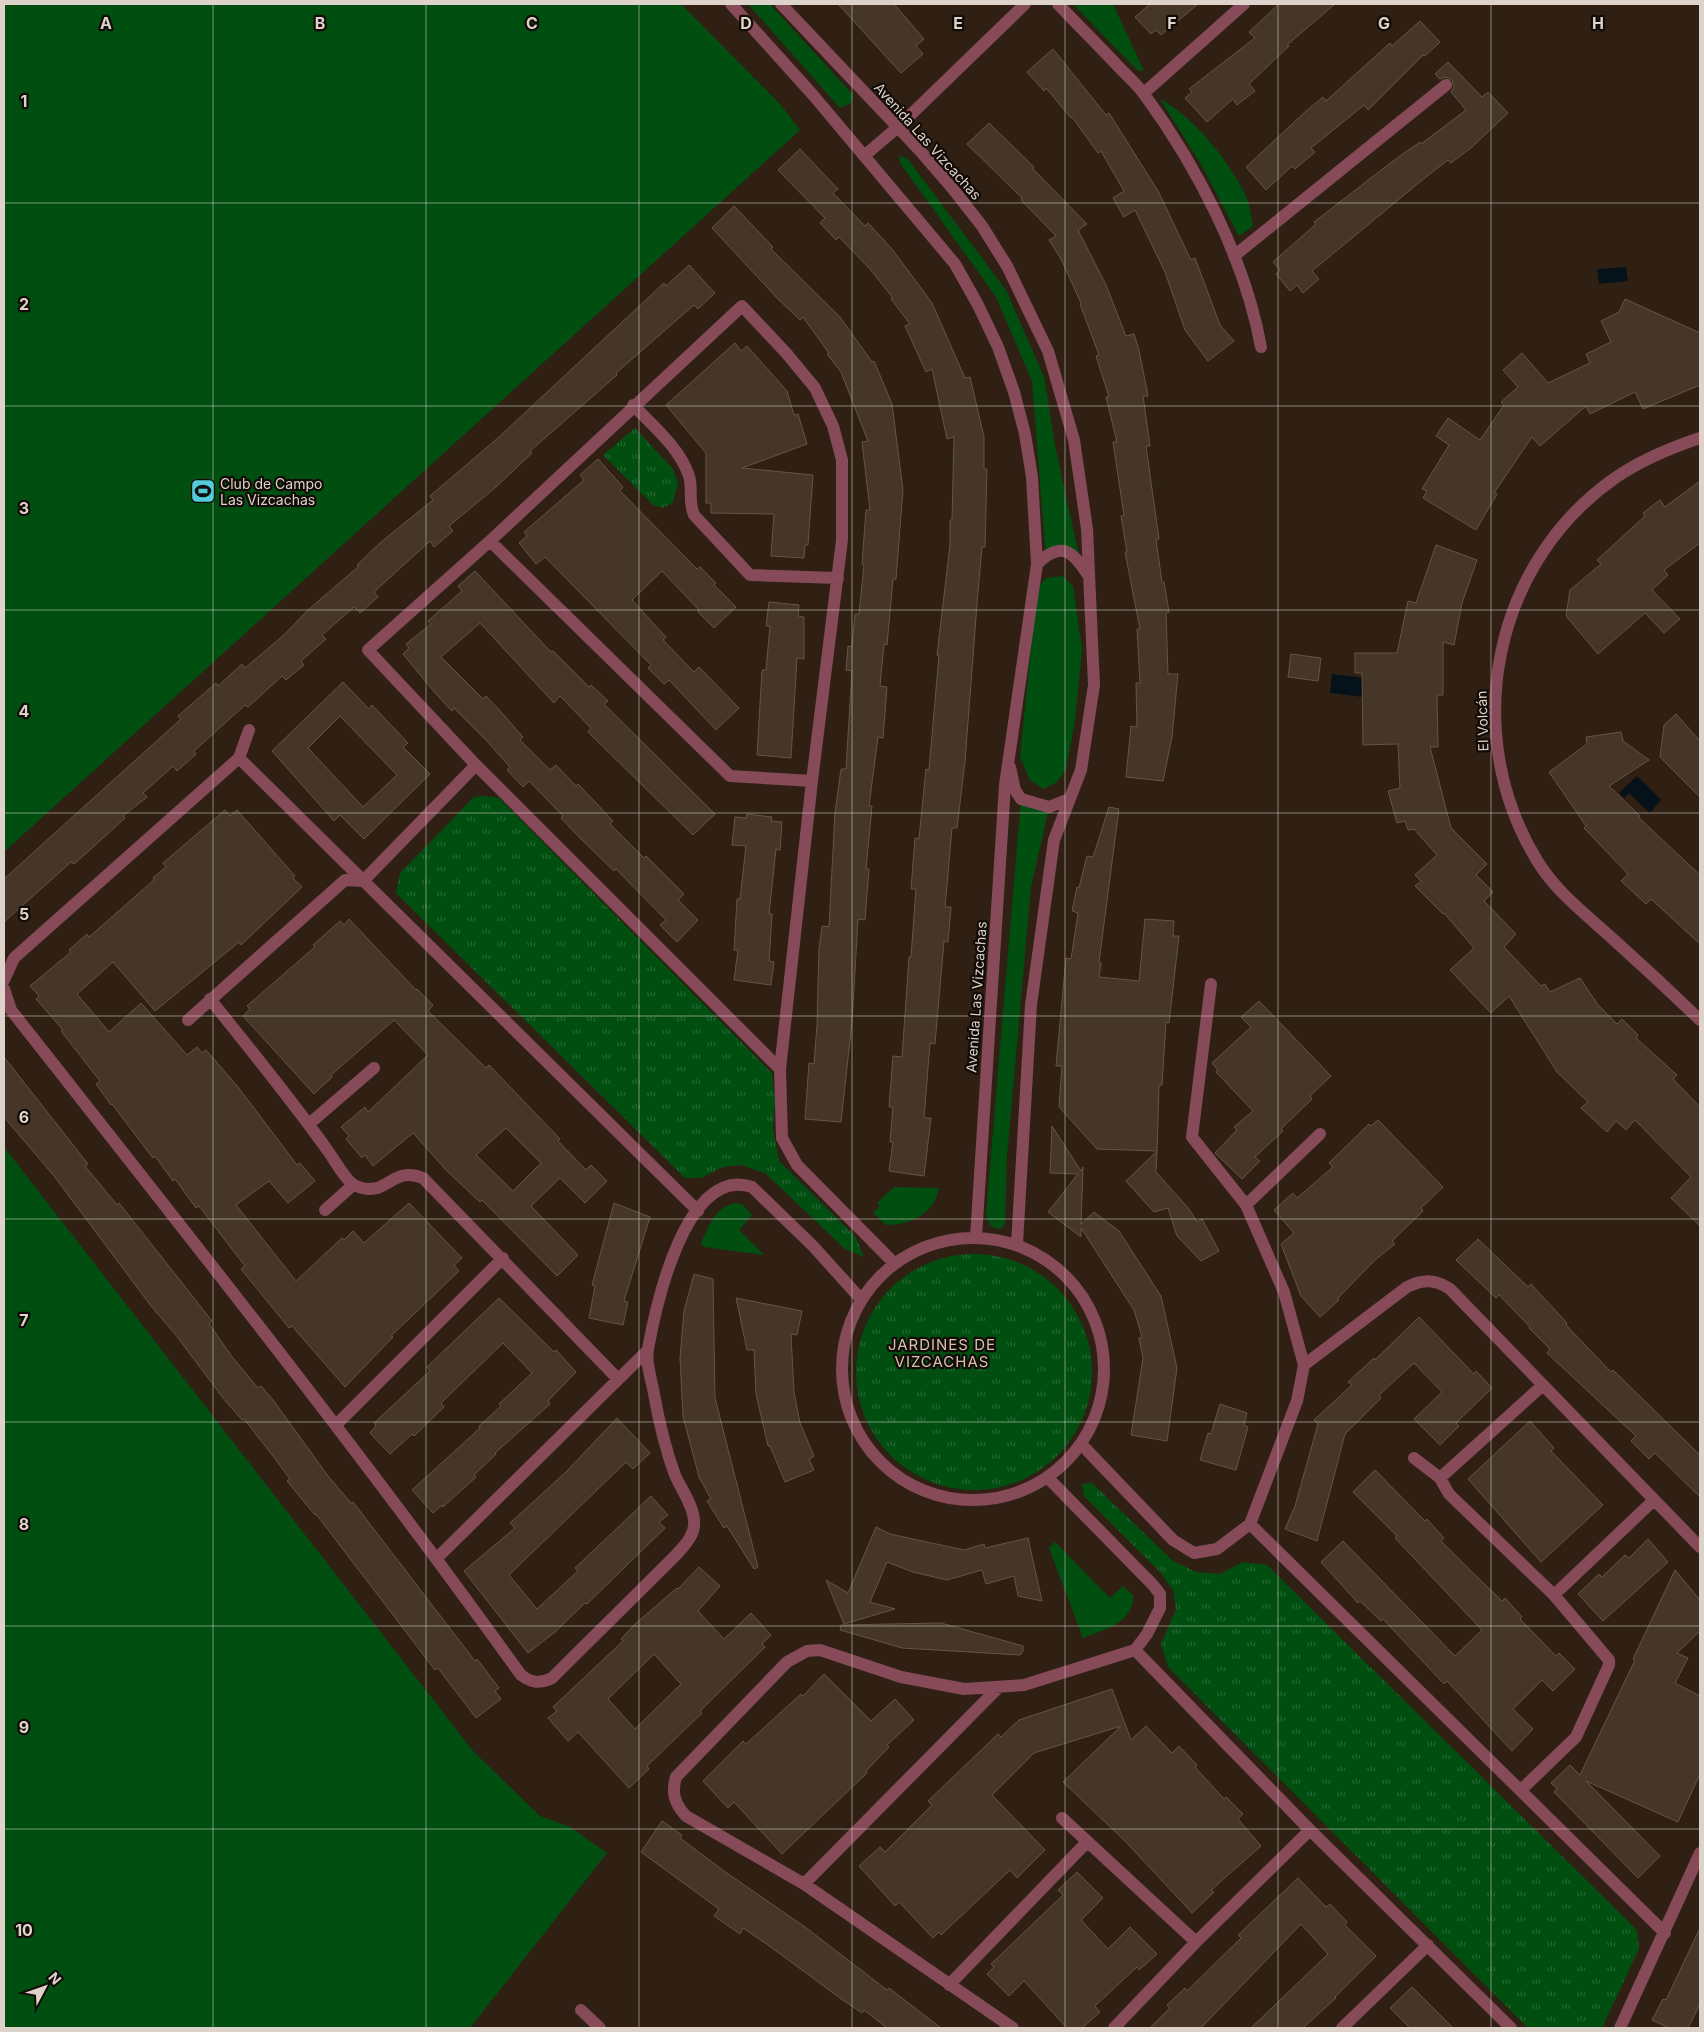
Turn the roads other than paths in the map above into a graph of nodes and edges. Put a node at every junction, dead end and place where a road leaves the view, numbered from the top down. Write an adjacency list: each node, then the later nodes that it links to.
1 (731, 4): 9 (street, Avenida Las Vizcachas)
2 (781, 4): 8 (street, Avenida Las Vizcachas)
3 (1024, 4): 8 (street)
4 (1058, 4): 7 (street)
5 (1244, 4): 7 (street)
6 (1446, 85): 10 (street)
7 (1144, 93): 10 (street)
8 (898, 127): 9 (street); 16 (street, Avenida Las Vizcachas)
9 (864, 156): 15 (street, Avenida Las Vizcachas)
10 (1234, 256): 11 (street)
11 (1261, 347)
12 (633, 405): 14 (street); 17 (street); 17 (street)
13 (1700, 438): 30 (street, El Volcán)
14 (490, 541): 21 (street); 22 (street)
15 (1037, 564): 16 (street); 20 (street, Avenida Las Vizcachas)
16 (1088, 575): 23 (street, Avenida Las Vizcachas)
17 (838, 578): 22 (street)
18 (249, 730): 19 (street)
19 (239, 758): 24 (street); 25 (street)
20 (1009, 760): 23 (street, Avenida Las Vizcachas); 39 (street, Avenida Las Vizcachas)
21 (476, 765): 24 (street); 32 (street)
22 (812, 781): 32 (street)
23 (1069, 800): 40 (street, Avenida Las Vizcachas)
24 (362, 881): 28 (street); 38 (street)
25 (4, 980)
26 (1211, 984): 36 (street)
27 (4, 989): 48 (street)
28 (210, 999): 29 (street); 33 (street)
29 (188, 1020)
30 (1700, 1020)
31 (374, 1068): 33 (street)
32 (780, 1069): 42 (street)
33 (309, 1124): 35 (street)
34 (1320, 1134): 36 (street)
35 (353, 1185): 37 (street); 41 (street)
36 (1246, 1205): 45 (street)
37 (325, 1210)
38 (698, 1211): 43 (street); 44 (street)
39 (976, 1237): 40 (street); 42 (street)
40 (1017, 1244): 49 (street)
41 (503, 1258): 46 (street); 48 (street)
42 (894, 1263): 43 (street)
43 (860, 1297): 51 (street)
44 (647, 1351): 46 (street); 56 (street)
45 (1304, 1365): 47 (street); 54 (street)
46 (618, 1379): 56 (street)
47 (1543, 1385): 52 (street); 53 (street)
48 (337, 1424): 56 (street)
49 (1082, 1445): 51 (street); 54 (street)
50 (1414, 1458): 52 (street)
51 (1049, 1478): 58 (street)
52 (1440, 1478): 57 (street)
53 (1654, 1500): 55 (street); 57 (street)
54 (1250, 1524): 60 (street)
55 (1700, 1547)
56 (438, 1558)
57 (1554, 1595): 60 (street)
58 (1134, 1650): 59 (street); 62 (street)
59 (999, 1687): 65 (street); 65 (street)
60 (1521, 1790): 66 (street)
61 (1062, 1818): 63 (street)
62 (1310, 1830): 67 (street); 68 (street)
63 (1087, 1842): 67 (street); 69 (street)
64 (1700, 1853): 66 (street)
65 (804, 1884): 69 (street)
66 (1665, 1933): 76 (street)
67 (1196, 1942): 73 (street)
68 (1428, 1945): 74 (street); 75 (street)
69 (949, 1985): 72 (street)
70 (581, 2010): 71 (street)
71 (600, 2028)
72 (1014, 2028)
73 (1114, 2028)
74 (1342, 2028)
75 (1511, 2028)
76 (1620, 2028)

